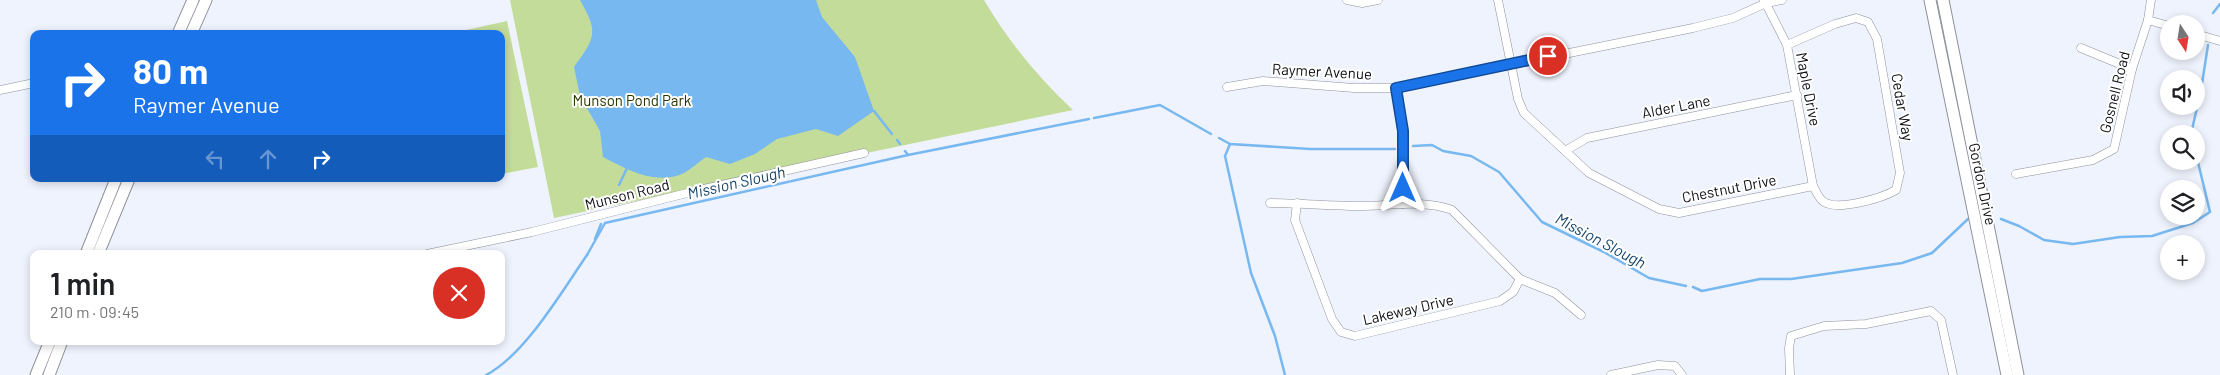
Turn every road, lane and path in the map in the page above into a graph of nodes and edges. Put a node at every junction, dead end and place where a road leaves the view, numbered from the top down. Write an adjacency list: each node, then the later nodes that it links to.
1 (193, 0): 13 (main road)
2 (206, 0): 14 (main road)
3 (1346, 0): 4 (street)
4 (1378, 0)
5 (1498, 0): 19 (street, Chestnut Drive)
6 (1782, 0): 10 (street, Raymer Avenue)
7 (1930, 0): 48 (main road, Gordon Drive)
8 (1943, 0): 49 (main road, Gordon Drive)
9 (2151, 0): 11 (street, Gosnell Road)
10 (1766, 1): 17 (street, Maple Drive); 19 (street, Raymer Avenue)
11 (2148, 20): 12 (street); 20 (street, Gosnell Road)
12 (2160, 23)
13 (180, 30)
14 (193, 30)
15 (2205, 37): 16 (street)
16 (2220, 41)
17 (1787, 45): 25 (street, Maple Drive); 31 (street, Cedar Way)
18 (2081, 48): 20 (street)
19 (1512, 63): 23 (street, Raymer Avenue); 26 (street, Chestnut Drive)
20 (2132, 69): 28 (street, Gosnell Road)
21 (30, 84): 24 (street)
22 (1227, 87): 23 (street, Raymer Avenue)
23 (1396, 88): 34 (street)
24 (0, 90)
25 (1797, 95): 26 (street, Alder Lane); 31 (street, Maple Drive)
26 (1565, 151): 31 (street, Chestnut Drive)
27 (864, 154): 37 (street, Munson Road)
28 (2016, 174)
29 (115, 182): 35 (main road)
30 (128, 182): 36 (main road)
31 (1813, 186)
32 (1270, 203): 33 (street)
33 (1296, 203): 34 (street); 38 (street, Lakeway Drive)
34 (1403, 204): 38 (street)
35 (88, 250)
36 (100, 250)
37 (446, 250)
38 (1520, 279): 39 (street)
39 (1580, 315)
40 (48, 345): 42 (main road)
41 (60, 345): 43 (main road)
42 (36, 375)
43 (49, 375)
44 (1611, 375): 45 (street)
45 (1682, 375)
46 (1790, 375): 47 (street)
47 (1953, 375)
48 (2007, 375)
49 (2018, 375)

